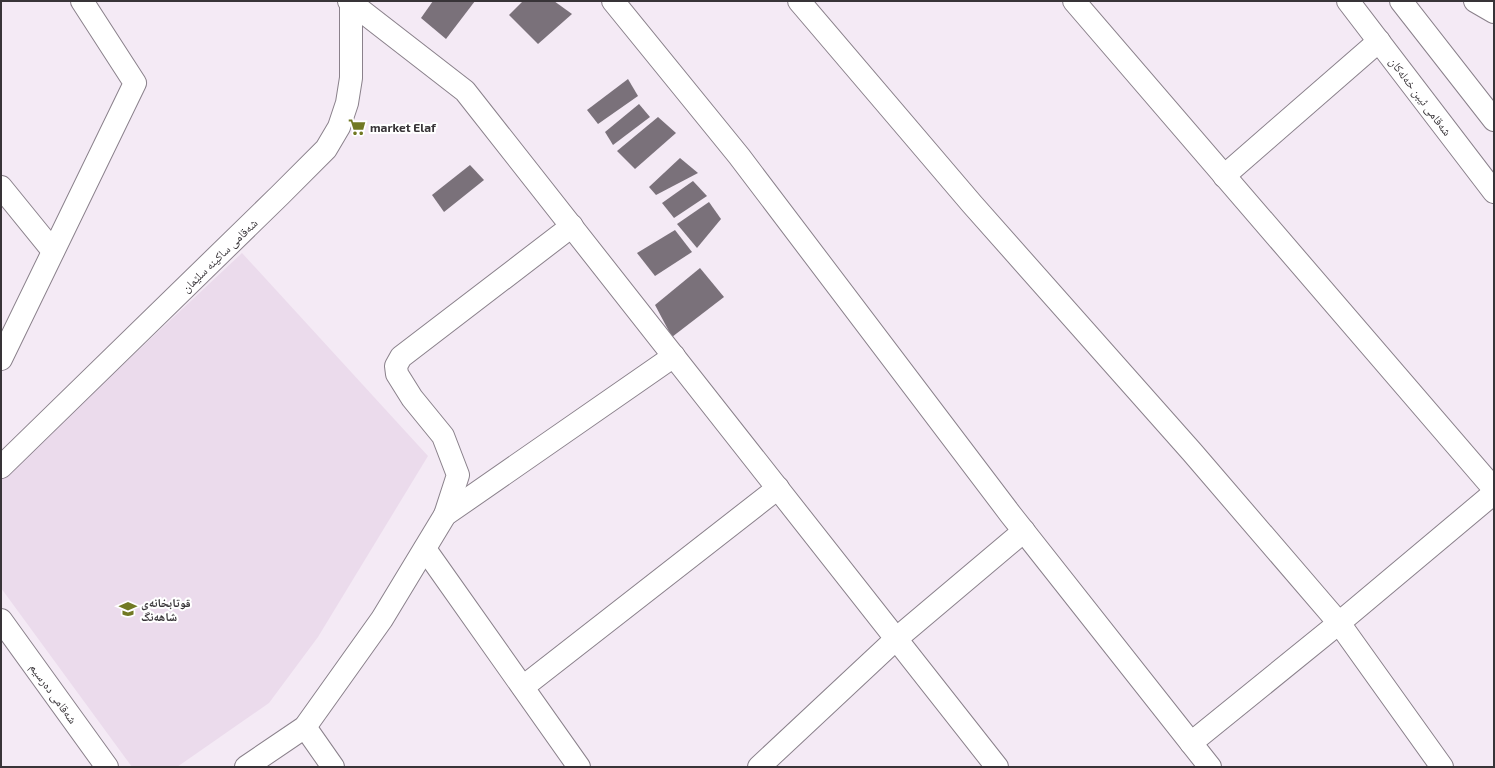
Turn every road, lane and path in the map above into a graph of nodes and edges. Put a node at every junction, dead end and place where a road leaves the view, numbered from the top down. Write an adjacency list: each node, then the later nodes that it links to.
1 (82, 1): 16 (street)
2 (613, 1): 23 (street)
3 (799, 1): 26 (street)
4 (1074, 1): 12 (street)
5 (1348, 1): 10 (street, شەقامی ئیبن خەلەکان)
6 (1475, 1): 9 (street)
7 (351, 2): 15 (street); 19 (street, شەقامی ساکینە سلێمان)
8 (1407, 4): 11 (street)
9 (1494, 12)
10 (1379, 41): 12 (street); 13 (street, شەقامی ئیبن خەلەکان)
11 (1494, 120)
12 (1224, 176): 20 (street)
13 (1490, 180)
14 (1, 187): 16 (street)
15 (572, 226): 17 (street); 22 (street)
16 (53, 251): 18 (street)
17 (674, 356): 21 (street); 22 (street)
18 (1, 359)
19 (1, 467)
20 (1493, 485): 26 (street)
21 (778, 488): 27 (street); 28 (street)
22 (445, 515): 24 (street)
23 (1024, 531): 27 (street); 30 (street)
24 (425, 549): 28 (street); 29 (street)
25 (1, 620): 31 (street, شەقامی دەرسیم)
26 (1339, 623): 30 (street); 38 (street)
27 (896, 639): 35 (street); 36 (street)
28 (523, 687): 34 (street)
29 (305, 727): 32 (street); 33 (street)
30 (1191, 743): 37 (street)
31 (108, 767)
32 (246, 767)
33 (333, 767)
34 (579, 767)
35 (758, 767)
36 (997, 767)
37 (1210, 767)
38 (1442, 767)

